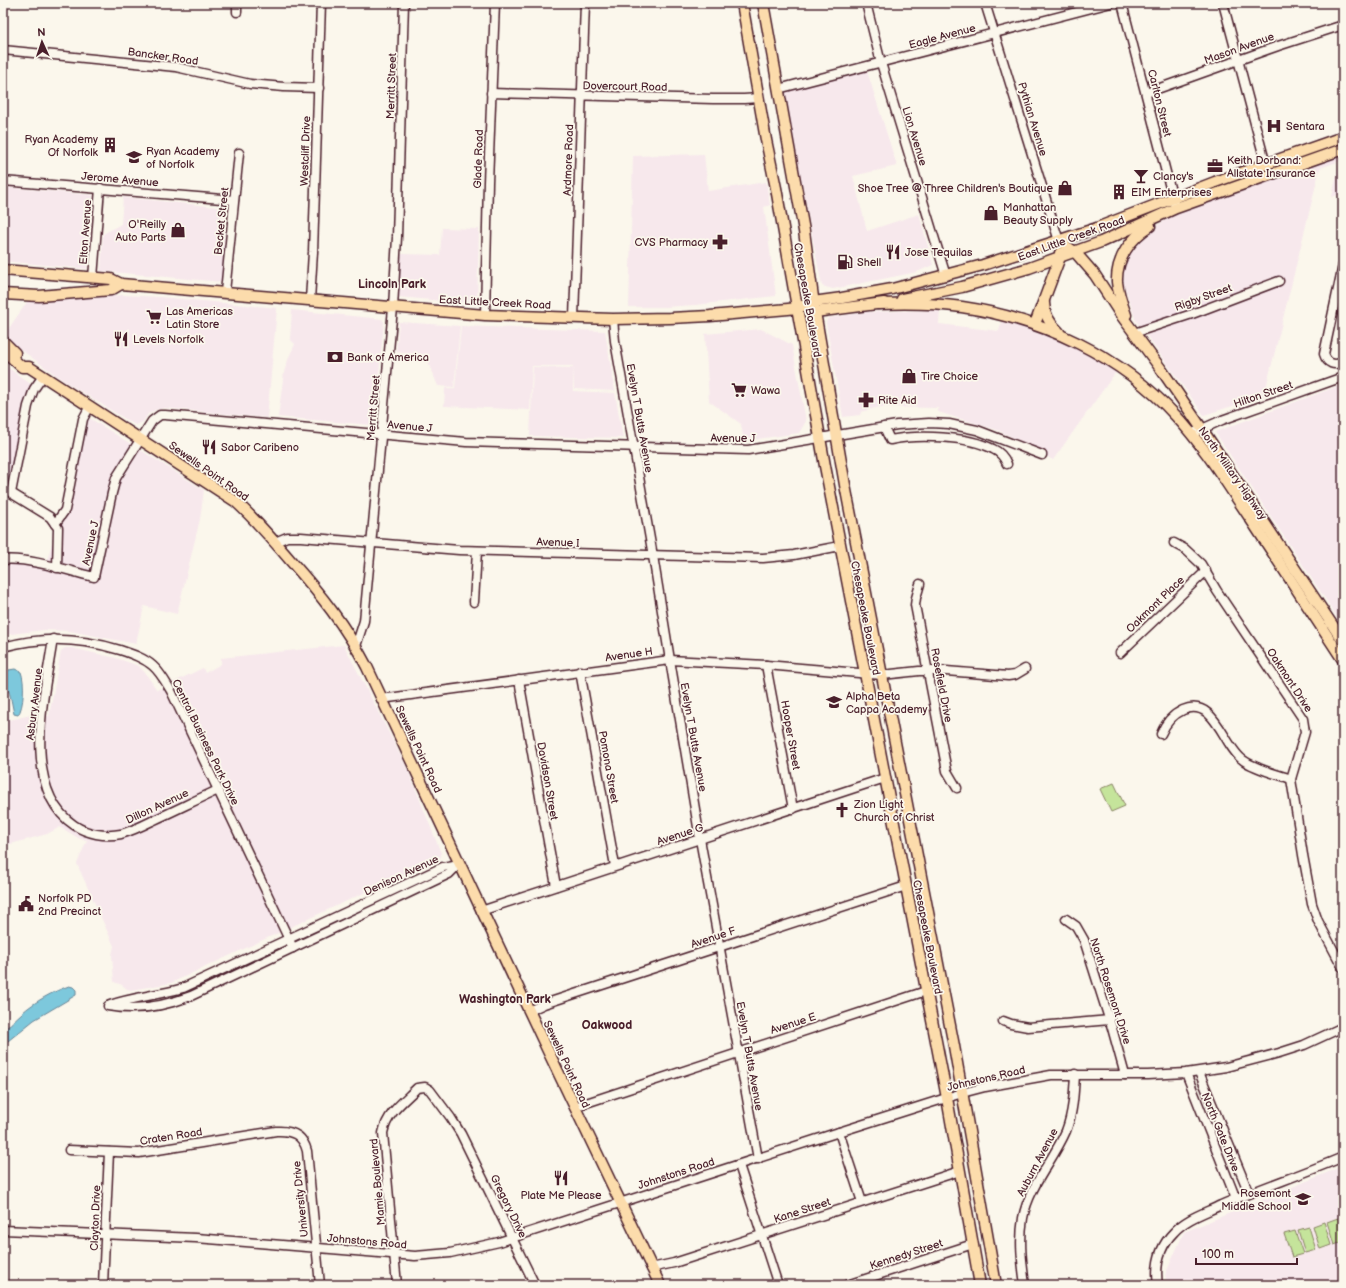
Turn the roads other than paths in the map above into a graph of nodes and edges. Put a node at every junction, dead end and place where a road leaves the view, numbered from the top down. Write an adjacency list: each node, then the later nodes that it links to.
1 (237, 3): 13 (street)
2 (321, 3): 19 (street, Westcliff Drive)
3 (404, 3): 48 (street, Merritt Street)
4 (495, 3): 21 (street, Glade Road)
5 (585, 3): 23 (street, Ardmore Road)
6 (742, 3): 24 (main road, Chesapeake Boulevard)
7 (763, 3): 20 (main road, Chesapeake Boulevard)
8 (866, 3): 18 (street, Lion Avenue)
9 (985, 3): 15 (street, Pythian Avenue)
10 (1111, 3): 15 (street, Eagle Avenue)
11 (1122, 3): 22 (street, Carlton Street)
12 (1223, 3): 17 (street)
13 (237, 12)
14 (1340, 26): 17 (street, Mason Avenue)
15 (995, 33): 18 (street, Eagle Avenue); 33 (street, Pythian Avenue)
16 (3, 50): 19 (street, Bancker Road)
17 (1238, 61): 22 (street, Mason Avenue); 28 (street)
18 (881, 63): 20 (street, Eagle Avenue); 38 (street, Lion Avenue)
19 (319, 88): 45 (street, Westcliff Drive)
20 (778, 89): 47 (main road, Chesapeake Boulevard)
21 (491, 93): 23 (street, Dovercourt Road); 50 (street, Glade Road)
22 (1146, 93): 32 (street, Carlton Street)
23 (582, 96): 24 (street, Dovercourt Road); 51 (street, Ardmore Road)
24 (759, 98): 49 (main road, Chesapeake Boulevard)
25 (1343, 137): 28 (main road, East Little Creek Road)
26 (1343, 149): 32 (main road, East Little Creek Road)
27 (239, 153): 31 (street, Becket Street)
28 (1266, 165): 32 (main road, East Little Creek Road)
29 (3, 181): 30 (street, Jerome Avenue)
30 (100, 188): 31 (street, Jerome Avenue); 39 (street, Elton Avenue)
31 (234, 200): 42 (street, Becket Street)
32 (1174, 203): 33 (main road, East Little Creek Road); 34 (main road, East Little Creek Road); 54 (main road)
33 (1059, 241): 34 (main road, North Military Highway); 35 (main road); 38 (main road, East Little Creek Road)
34 (1075, 252): 35 (main road, East Little Creek Road); 54 (main road, North Military Highway)
35 (1060, 257): 44 (main road); 46 (main road, East Little Creek Road)
36 (1343, 264): 58 (street)
37 (3, 270): 39 (main road, East Little Creek Road)
38 (946, 276): 47 (main road, East Little Creek Road)
39 (93, 278): 41 (main road, East Little Creek Road)
40 (1279, 281): 54 (street, Rigby Street)
41 (121, 284): 42 (main road, East Little Creek Road); 43 (main road, East Little Creek Road)
42 (225, 292): 45 (main road, East Little Creek Road)
43 (5, 296)
44 (1044, 298): 53 (main road); 55 (main road)
45 (310, 300): 48 (main road, East Little Creek Road)
46 (878, 304): 47 (main road, East Little Creek Road); 53 (main road, North Military Highway)
47 (814, 307): 49 (main road, East Little Creek Road); 66 (main road, Chesapeake Boulevard)
48 (393, 308): 50 (main road, East Little Creek Road); 65 (street, Merritt Street)
49 (797, 308): 52 (main road, East Little Creek Road); 68 (main road, Chesapeake Boulevard)
50 (485, 315): 51 (main road, East Little Creek Road)
51 (574, 318): 52 (main road, East Little Creek Road)
52 (613, 319): 70 (street, Evelyn T Butts Avenue)
53 (1035, 324): 55 (main road, North Military Highway)
54 (1134, 333): 64 (main road, North Military Highway)
55 (1069, 339): 67 (main road, North Military Highway)
56 (3, 341): 59 (main road)
57 (3, 350): 59 (main road, Sewells Point Road)
58 (1343, 362)
59 (29, 367): 60 (main road, Sewells Point Road)
60 (43, 376): 62 (main road, Sewells Point Road); 73 (street)
61 (1343, 377): 64 (street, Hilton Street)
62 (90, 406): 69 (main road, Sewells Point Road); 73 (street)
63 (884, 427): 66 (street, Avenue J); 71 (street, Avenue J); 72 (street)
64 (1202, 429): 67 (street, Hilton Street); 86 (main road, North Military Highway)
65 (381, 434): 69 (street, Avenue J); 70 (street, Avenue J); 75 (street, Merritt Street)
66 (836, 434): 68 (street, Avenue J); 97 (main road, Chesapeake Boulevard)
67 (1192, 434): 91 (main road, North Military Highway)
68 (820, 437): 70 (street, Avenue J); 77 (main road, Chesapeake Boulevard)
69 (140, 439): 74 (main road, Sewells Point Road); 81 (street, Avenue J)
70 (635, 447): 79 (street, Evelyn T Butts Avenue)
71 (1042, 455)
72 (1007, 464)
73 (55, 524): 81 (street)
74 (275, 542): 75 (street, Avenue I); 87 (main road, Sewells Point Road)
75 (371, 543): 78 (street, Avenue I); 87 (street, Merritt Street)
76 (1174, 543): 82 (street, Oakmont Drive)
77 (840, 546): 79 (street, Avenue I); 96 (main road, Chesapeake Boulevard)
78 (477, 551): 79 (street, Avenue I); 84 (street)
79 (653, 556): 90 (street, Evelyn T Butts Avenue)
80 (3, 560): 81 (street)
81 (57, 568)
82 (1206, 571): 89 (street, Oakmont Place); 102 (street, Oakmont Drive)
83 (920, 584): 95 (street, Rosefield Drive)
84 (474, 602)
85 (53, 639): 88 (street, Central Business Park Drive); 104 (street, Central Business Park Drive); 106 (street, Asbury Avenue)
86 (1343, 641)
87 (356, 646): 99 (main road, Sewells Point Road)
88 (3, 647)
89 (1120, 653)
90 (670, 660): 92 (street, Avenue H); 94 (street, Avenue H); 107 (street, Evelyn T Butts Avenue)
91 (1343, 660)
92 (766, 665): 96 (street, Avenue H); 105 (street, Hooper Street)
93 (1025, 669): 95 (street, Avenue H)
94 (580, 671): 98 (street, Avenue H); 109 (street, Pomona Street)
95 (928, 671): 97 (street, Avenue H); 103 (street, Rosefield Drive)
96 (865, 673): 97 (street, Avenue H); 101 (main road, Chesapeake Boulevard)
97 (882, 675): 128 (main road, Chesapeake Boulevard)
98 (519, 680): 99 (street, Avenue H); 110 (street, Davidson Street)
99 (381, 699): 108 (main road, Sewells Point Road)
100 (1161, 734): 102 (street)
101 (885, 778): 105 (street, Avenue G); 111 (main road, Chesapeake Boulevard)
102 (1291, 779): 117 (street, Oakmont Drive)
103 (957, 788)
104 (218, 790): 106 (street, Dillon Avenue); 114 (street, Central Business Park Drive)
105 (793, 808): 107 (street, Avenue G)
106 (62, 816)
107 (700, 839): 109 (street, Avenue G); 115 (street, Evelyn T Butts Avenue)
108 (460, 864): 112 (main road, Sewells Point Road); 114 (street, Denison Avenue); 116 (street, Denison Avenue)
109 (615, 866): 110 (street, Avenue G)
110 (556, 886): 112 (street, Avenue G)
111 (906, 886): 115 (street, Avenue F); 118 (main road, Chesapeake Boulevard)
112 (482, 911): 119 (main road, Sewells Point Road)
113 (1066, 919): 120 (street, North Rosemont Drive)
114 (288, 939): 116 (street, Central Business Park Drive); 116 (street, Denison Avenue)
115 (719, 946): 119 (street, Avenue F); 123 (street, Evelyn T Butts Avenue)
116 (293, 948)
117 (1343, 968)
118 (926, 991): 123 (street, Avenue E); 129 (main road, Chesapeake Boulevard)
119 (530, 1014): 130 (main road, Sewells Point Road)
120 (1110, 1020): 121 (street); 127 (street, North Rosemont Drive)
121 (1003, 1021)
122 (1343, 1027): 124 (street, Johnstons Road)
123 (738, 1053): 130 (street, Avenue E); 137 (street, Evelyn T Butts Avenue)
124 (1199, 1072): 125 (street, Johnstons Road); 140 (street, North Gate Drive)
125 (1186, 1073): 127 (street, Johnstons Road); 141 (street, North Gate Drive)
126 (1075, 1074): 127 (street, Johnstons Road); 128 (street, Johnstons Road); 161 (street, Auburn Avenue)
127 (1125, 1075)
128 (962, 1093): 129 (street, Johnstons Road); 160 (main road, Chesapeake Boulevard)
129 (947, 1098): 132 (street, Johnstons Road); 139 (main road, Chesapeake Boulevard)
130 (574, 1107): 142 (main road, Sewells Point Road)
131 (276, 1131): 135 (street, Craten Road); 149 (street, University Drive)
132 (839, 1132): 137 (street, Johnstons Road); 143 (street)
133 (463, 1137): 147 (street, Gregory Drive); 150 (street, Mamie Boulevard)
134 (69, 1150): 135 (street, Craten Road)
135 (109, 1152): 145 (street, Clayton Drive)
136 (1343, 1157): 140 (street)
137 (758, 1159): 138 (street, Johnstons Road)
138 (739, 1165): 142 (street, Johnstons Road); 146 (street)
139 (960, 1171): 143 (street, Kane Street); 148 (main road, Chesapeake Boulevard)
140 (1249, 1193): 141 (street)
141 (1236, 1199): 162 (street)
142 (620, 1202): 147 (street, Johnstons Road); 151 (main road, Sewells Point Road)
143 (862, 1202): 146 (street, Kane Street)
144 (3, 1230): 145 (street, Johnstons Road)
145 (106, 1234): 149 (street, Johnstons Road); 152 (street, Clayton Drive)
146 (761, 1235): 151 (street, Kane Street); 157 (street)
147 (512, 1238): 150 (street, Johnstons Road); 155 (street, Gregory Drive)
148 (973, 1244): 158 (street, Kennedy Street); 159 (main road, Chesapeake Boulevard)
149 (317, 1248): 150 (street, Johnstons Road); 153 (street, University Drive)
150 (394, 1256): 154 (street, Mamie Boulevard)
151 (652, 1268): 156 (main road, Sewells Point Road)
152 (104, 1285)
153 (320, 1285)
154 (397, 1285)
155 (535, 1285)
156 (660, 1285)
157 (778, 1285)
158 (846, 1285)
159 (980, 1285)
160 (996, 1285)
161 (1025, 1285)
162 (1158, 1285)

